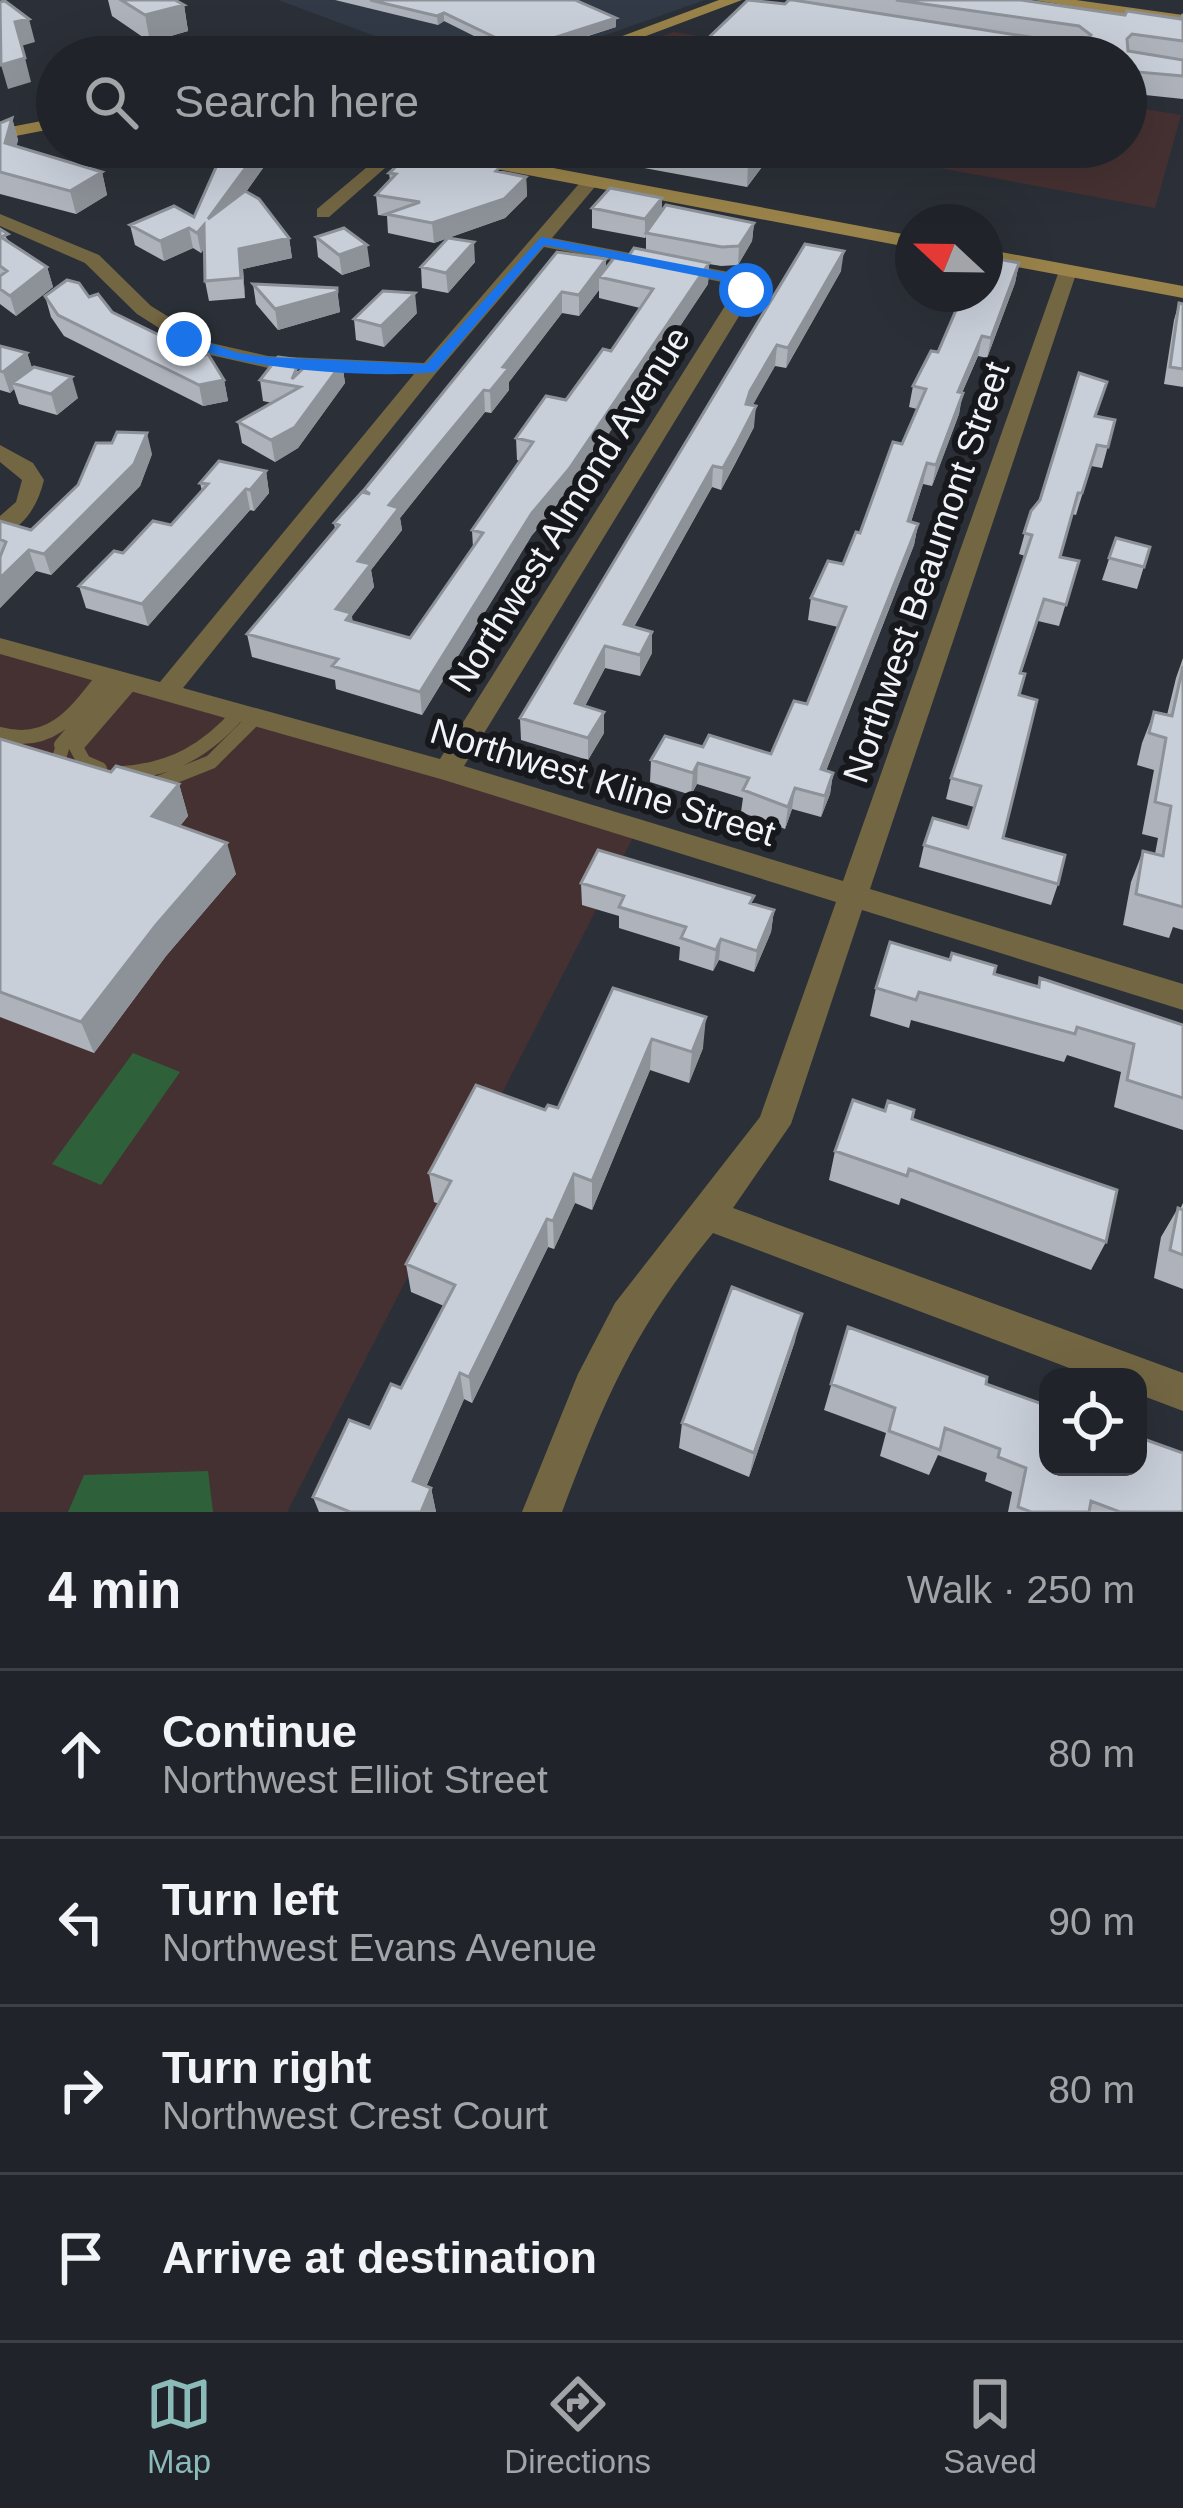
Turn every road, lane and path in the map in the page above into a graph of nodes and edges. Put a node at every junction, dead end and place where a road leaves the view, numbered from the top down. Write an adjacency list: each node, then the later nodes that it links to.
1 (1042, 0): 3 (street)
2 (737, 3): 4 (street)
3 (1183, 20)
4 (637, 36)
5 (36, 127): 6 (street)
6 (0, 134)
7 (376, 168): 10 (street)
8 (519, 168): 9 (street)
9 (590, 182): 12 (street); 13 (street)
10 (323, 213)
11 (0, 219): 17 (street)
12 (895, 239)
13 (541, 241): 17 (street); 27 (street, Northwest Almond Avenue)
14 (1003, 258): 15 (street)
15 (1068, 271): 16 (street); 28 (street, Northwest Beaumont Street)
16 (1183, 292)
17 (430, 369): 22 (street)
18 (0, 452): 19 (street)
19 (0, 529)
20 (1, 648): 21 (street, Northwest Kline Street)
21 (118, 678): 22 (street, Northwest Kline Street); 23 (lane); 24 (lane); 25 (lane)
22 (167, 692): 23 (street, Northwest Kline Street)
23 (248, 714): 25 (lane); 27 (street, Northwest Kline Street)
24 (0, 734)
25 (64, 742): 26 (lane)
26 (48, 753)
27 (447, 772): 28 (street, Northwest Kline Street)
28 (853, 896): 29 (street, Northwest Kline Street); 30 (street, Northwest Beaumont Street)
29 (1183, 997)
30 (708, 1215): 31 (street); 32 (street, Northwest Beaumont Street)
31 (1183, 1392)
32 (542, 1512)

